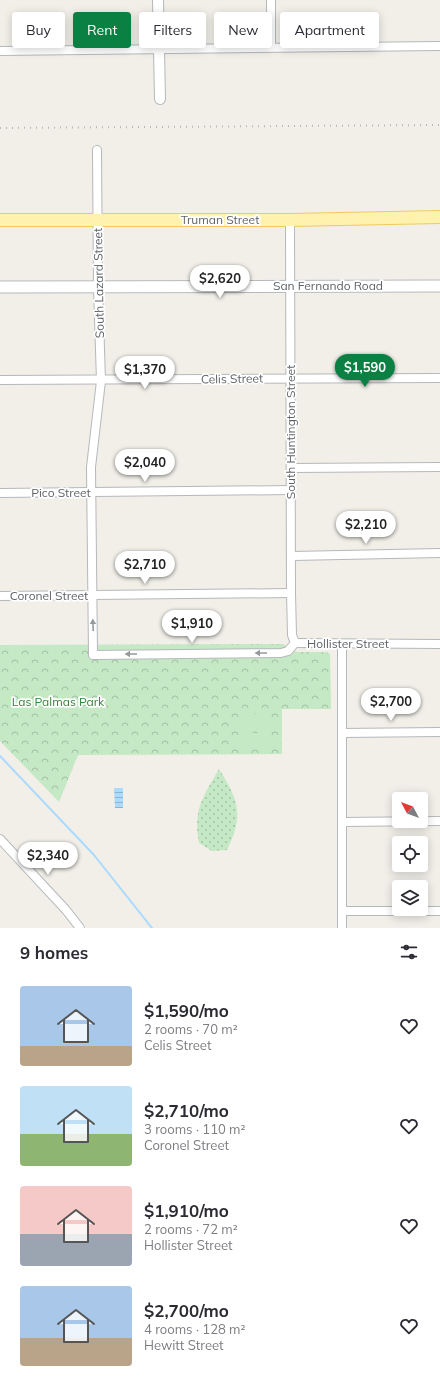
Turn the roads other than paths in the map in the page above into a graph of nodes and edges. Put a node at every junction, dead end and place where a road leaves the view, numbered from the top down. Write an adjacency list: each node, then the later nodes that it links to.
1 (158, 0): 3 (street)
2 (271, 0): 4 (street)
3 (158, 12)
4 (271, 12)
5 (440, 46): 6 (street)
6 (272, 47)
7 (158, 48): 8 (street); 9 (street)
8 (0, 51)
9 (160, 99)
10 (97, 150): 13 (street, South Lazard Street)
11 (440, 217): 14 (main road, Truman Street)
12 (0, 220): 13 (main road, Truman Street)
13 (98, 220): 14 (main road, Truman Street); 16 (street, South Lazard Street)
14 (290, 220): 17 (street, South Huntington Street)
15 (440, 286): 17 (main road, San Fernando Road)
16 (98, 287): 17 (main road, San Fernando Road); 18 (main road, San Fernando Road); 22 (street, South Lazard Street)
17 (290, 287): 19 (street, South Huntington Street)
18 (0, 288)
19 (290, 378): 20 (street, Celis Street); 22 (street, Celis Street); 24 (street, South Huntington Street)
20 (440, 378)
21 (0, 380): 22 (street, Celis Street)
22 (101, 381): 27 (street, South Lazard Street)
23 (440, 467): 24 (street)
24 (291, 468): 25 (street, South Huntington Street)
25 (291, 490): 27 (street, Pico Street); 29 (street, South Huntington Street)
26 (0, 493): 27 (street, Pico Street)
27 (92, 494): 32 (street, South Lazard Street)
28 (440, 553): 29 (street)
29 (292, 556): 30 (street, South Huntington Street)
30 (291, 594): 32 (street, Coronel Street); 33 (street, South Huntington Street)
31 (0, 596): 32 (street, Coronel Street)
32 (92, 596): 36 (street, South Lazard Street, one-way to 32)
33 (295, 643): 34 (street, Hollister Street); 36 (street, Hollister Street, one-way to 36)
34 (342, 644): 35 (street, Hollister Street); 38 (street)
35 (440, 644)
36 (93, 655)
37 (440, 732): 38 (street)
38 (342, 733): 40 (street)
39 (440, 821): 40 (street)
40 (342, 822): 42 (street)
41 (0, 839): 44 (street)
42 (342, 911): 43 (street); 45 (street)
43 (440, 911)
44 (80, 928)
45 (342, 928)

